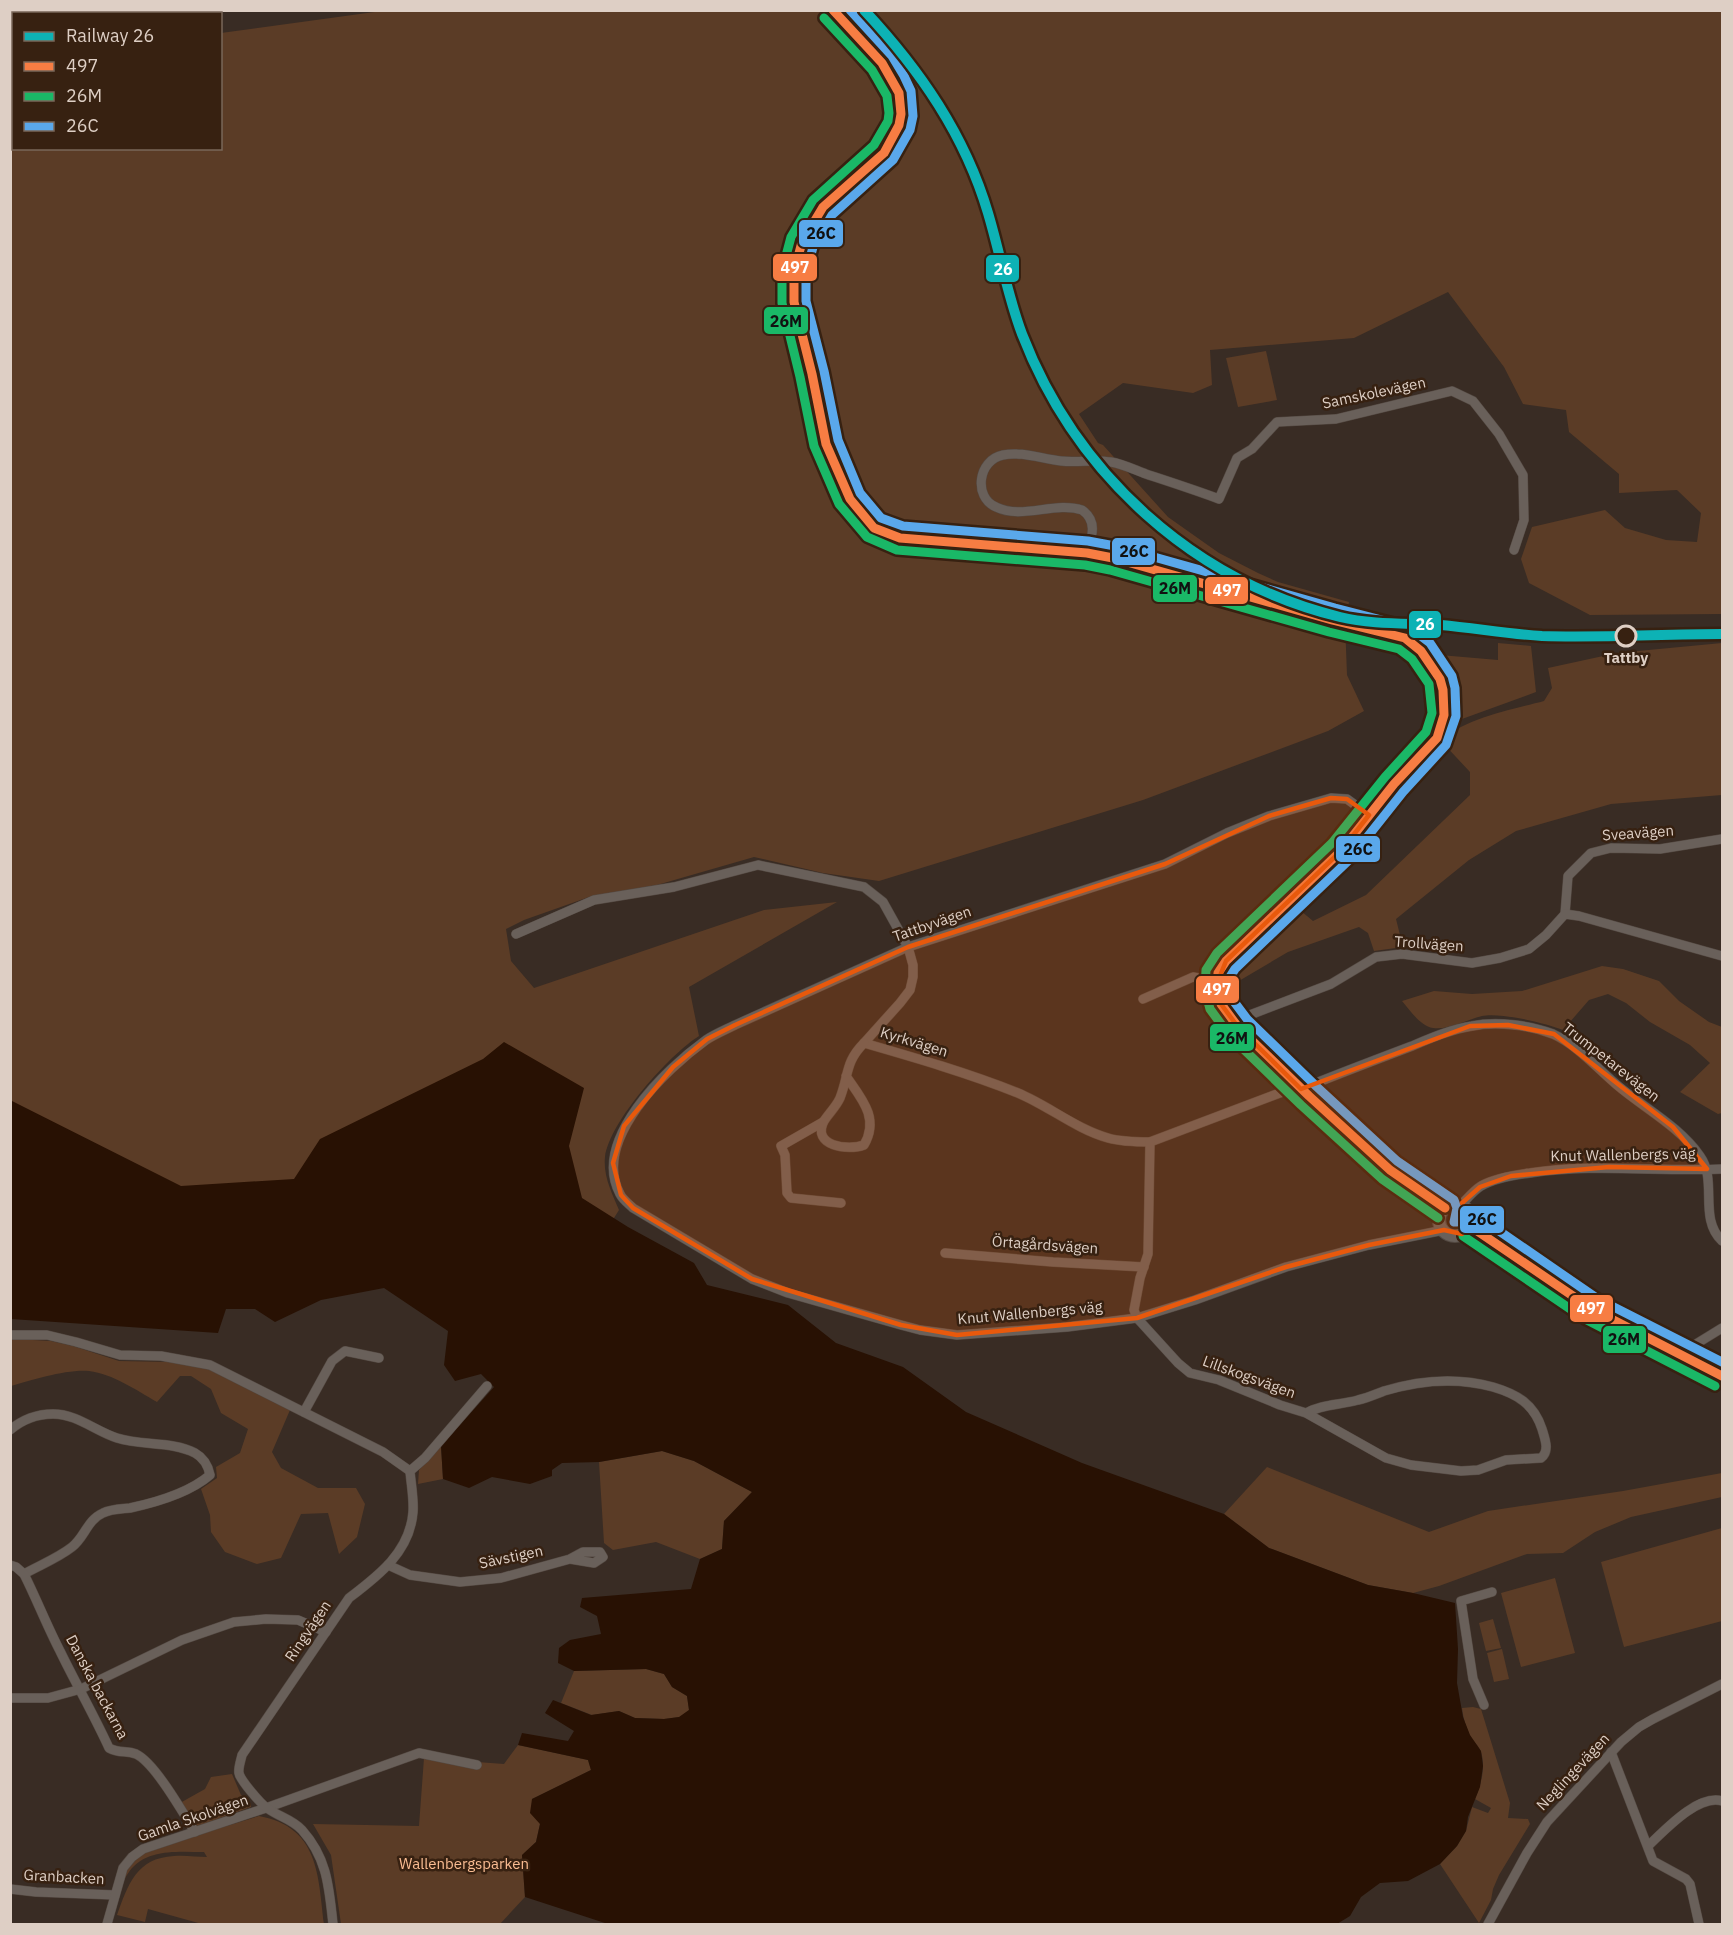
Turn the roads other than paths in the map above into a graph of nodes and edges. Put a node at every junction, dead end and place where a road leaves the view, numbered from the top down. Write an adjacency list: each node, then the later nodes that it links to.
1 (832, 10): 3 (street)
2 (1514, 550): 3 (street, Samskolevägen)
3 (1087, 553): 4 (street)
4 (1369, 815): 8 (street, Tattbyvägen); 10 (street)
5 (1722, 839): 6 (street, Sveavägen)
6 (1565, 914): 9 (street); 12 (street, Trollvägen)
7 (516, 934): 8 (street, Kyrkvägen)
8 (908, 947): 13 (street, Kyrkvägen); 22 (street, Tattbyvägen)
9 (1722, 956)
10 (1218, 981): 11 (street); 12 (street)
11 (1143, 999)
12 (1234, 1021): 15 (street)
13 (864, 1043): 14 (street); 17 (street, Kyrkvägen)
14 (846, 1076): 16 (street); 16 (street)
15 (1301, 1089): 17 (street, Kyrkvägen); 19 (street, Trumpetarevägen); 23 (street)
16 (823, 1122): 20 (street)
17 (1150, 1142): 28 (street)
18 (1722, 1168): 19 (street, Knut Wallenbergs väg)
19 (1707, 1170): 21 (street, Knut Wallenbergs väg); 26 (street, Trumpetarevägen)
20 (841, 1203)
21 (1461, 1205): 23 (street); 24 (street)
22 (633, 1208): 29 (street, Knut Wallenbergs väg)
23 (1445, 1208): 25 (street)
24 (1470, 1226): 25 (street); 32 (street)
25 (1444, 1230): 29 (street, Knut Wallenbergs väg)
26 (1722, 1241)
27 (945, 1253): 28 (street, Örtagårdsvägen)
28 (1144, 1267): 29 (street)
29 (1137, 1318): 37 (street, Lillskogsvägen)
30 (1722, 1328): 32 (street)
31 (10, 1335): 36 (street)
32 (1683, 1355): 34 (street)
33 (379, 1358): 36 (street)
34 (1722, 1376)
35 (487, 1386): 39 (street)
36 (304, 1412): 39 (street)
37 (1306, 1413): 37 (street, Lillskogsvägen)
38 (10, 1430): 43 (street)
39 (410, 1471): 42 (street, Ringvägen)
40 (570, 1559): 42 (street, Sävstigen)
41 (10, 1565): 43 (street, Danska backarna)
42 (388, 1565): 45 (street, Ringvägen)
43 (24, 1575): 47 (street, Danska backarna)
44 (1492, 1592): 49 (street)
45 (326, 1632): 47 (street); 53 (street, Ringvägen)
46 (1722, 1683): 50 (street, Neglingevägen)
47 (81, 1689): 48 (street); 54 (street, Danska backarna)
48 (10, 1698)
49 (1484, 1705)
50 (1611, 1752): 55 (street); 60 (street, Neglingevägen)
51 (477, 1765): 53 (street)
52 (1722, 1802): 55 (street)
53 (266, 1808): 54 (street, Gamla Skolvägen); 59 (street, Ringvägen)
54 (195, 1832): 57 (street, Gamla Skolvägen)
55 (1648, 1846): 61 (street)
56 (10, 1889): 57 (street, Granbacken)
57 (115, 1895): 58 (street, Gamla Skolvägen)
58 (107, 1924)
59 (333, 1924)
60 (1488, 1924)
61 (1700, 1924)

